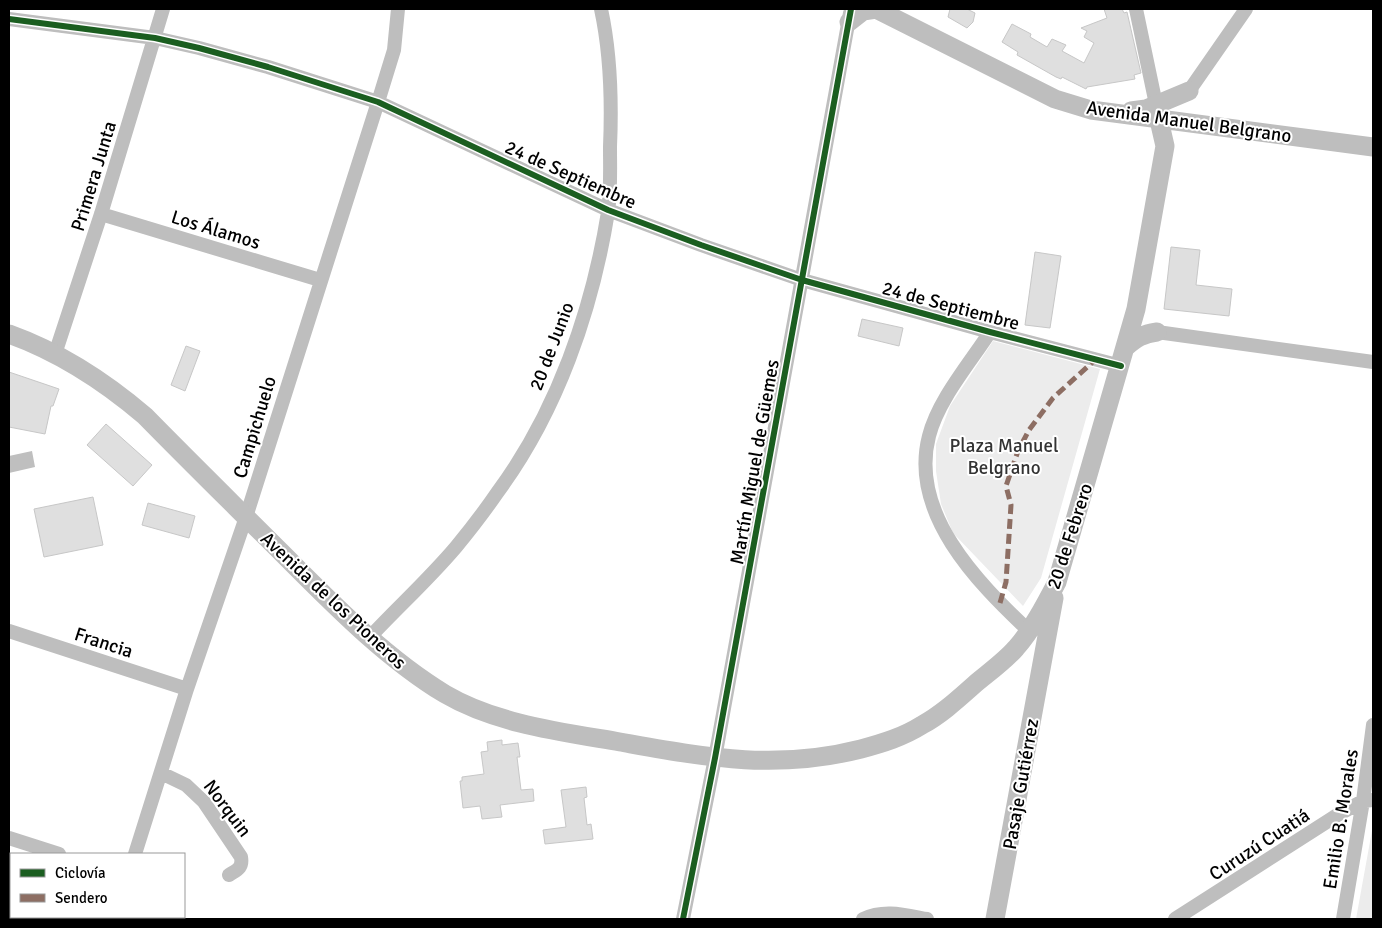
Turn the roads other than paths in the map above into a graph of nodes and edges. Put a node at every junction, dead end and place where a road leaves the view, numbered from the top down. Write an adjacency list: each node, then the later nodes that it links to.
1 (163, 9): 9 (street, Primera Junta)
2 (398, 9): 11 (street, Campichuelo)
3 (601, 9): 16 (street, 20 de Junio)
4 (876, 9): 7 (main road); 12 (main road, Avenida Manuel Belgrano)
5 (1136, 9): 12 (street)
6 (1246, 9): 10 (street)
7 (850, 15): 19 (street, Martín Miguel de Güemes)
8 (9, 19): 9 (street, 24 de Septiembre)
9 (154, 38): 11 (street, 24 de Septiembre); 17 (street, Primera Junta)
10 (1189, 91): 12 (main road); 13 (main road)
11 (378, 102): 16 (street, 24 de Septiembre); 18 (street, Campichuelo)
12 (1157, 112): 13 (main road, Avenida Manuel Belgrano); 14 (main road, 20 de Febrero)
13 (1199, 123): 14 (main road); 15 (main road, Avenida Manuel Belgrano)
14 (1165, 146): 20 (main road, 20 de Febrero)
15 (1373, 147)
16 (608, 210): 19 (street, 24 de Septiembre); 32 (street, 20 de Junio)
17 (101, 214): 18 (street, Los Álamos); 25 (street, Primera Junta)
18 (320, 280): 28 (street, Campichuelo)
19 (802, 280): 21 (street, 24 de Septiembre); 36 (street, Martín Miguel de Güemes)
20 (1136, 309): 22 (main road); 24 (main road, 20 de Febrero)
21 (990, 332): 27 (street, 24 de Septiembre); 30 (street)
22 (1157, 332): 24 (main road); 26 (street)
23 (9, 334): 25 (main road, Avenida de los Pioneros)
24 (1126, 347): 27 (main road, 20 de Febrero)
25 (55, 354): 28 (main road, Avenida de los Pioneros)
26 (1373, 362)
27 (1121, 366): 29 (main road, 20 de Febrero)
28 (246, 517): 32 (main road, Avenida de los Pioneros); 34 (street, Campichuelo)
29 (1057, 582): 30 (main road, 20 de Febrero); 33 (main road, Pasaje Gutiérrez)
30 (1028, 630): 33 (main road); 36 (main road, 20 de Febrero)
31 (9, 631): 34 (street, Francia)
32 (370, 637): 36 (main road, Avenida de los Pioneros)
33 (1044, 648): 46 (main road, Pasaje Gutiérrez)
34 (187, 689): 37 (street, Campichuelo)
35 (1373, 725): 38 (street, Emilio B. Morales)
36 (715, 758): 43 (street, Martín Miguel de Güemes)
37 (161, 773): 41 (street, Campichuelo); 42 (street, Norquin)
38 (1368, 800): 47 (street, Curuzú Cuatiá); 48 (street, Emilio B. Morales)
39 (9, 838): 40 (street)
40 (56, 853)
41 (135, 853)
42 (229, 875)
43 (683, 919)
44 (863, 919): 45 (street)
45 (927, 919)
46 (995, 919)
47 (1176, 919)
48 (1343, 919)

